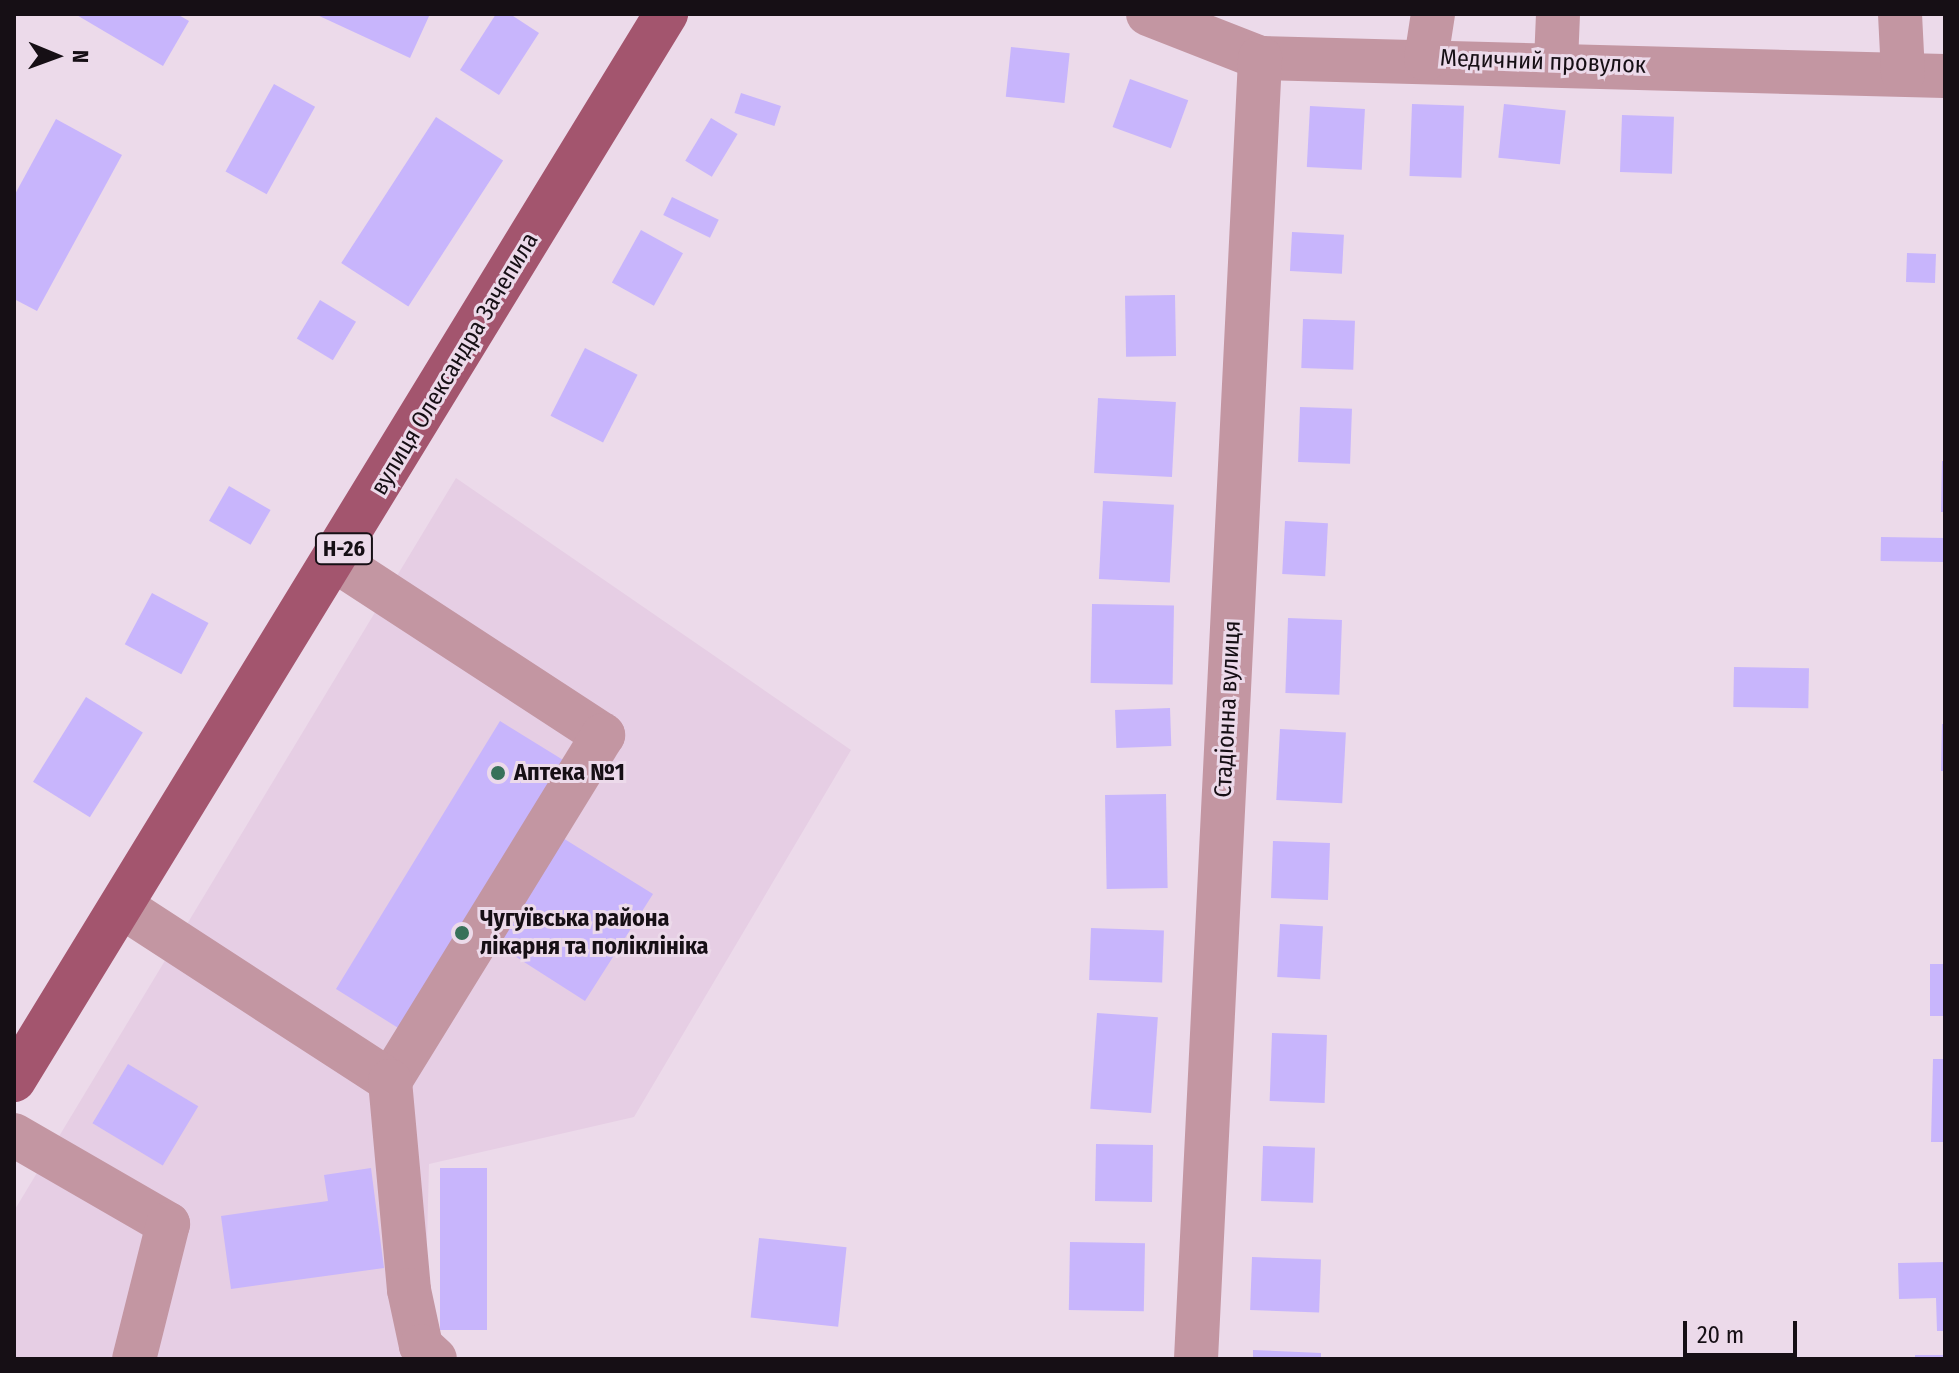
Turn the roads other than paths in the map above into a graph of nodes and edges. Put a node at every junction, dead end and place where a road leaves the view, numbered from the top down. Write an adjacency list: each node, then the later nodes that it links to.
1 (666, 14): 10 (main road, вулиця Олександра Зачепила / Н-26)
2 (1148, 14): 6 (street, Медичний провулок)
3 (1433, 14): 7 (street)
4 (1558, 14): 8 (street)
5 (1900, 14): 9 (street)
6 (1260, 58): 7 (street, Медичний провулок); 17 (street, Стадіонна вулиця)
7 (1426, 59): 8 (street, Медичний провулок)
8 (1556, 62): 9 (street, Медичний провулок)
9 (1924, 75)
10 (336, 561): 11 (main road, вулиця Олександра Зачепила / Н-26); 13 (street)
11 (124, 908): 12 (main road, вулиця Олександра Зачепила / Н-26); 13 (street)
12 (14, 1080)
13 (390, 1081): 16 (street)
14 (14, 1135): 15 (street)
15 (134, 1359)
16 (435, 1359)
17 (1196, 1359)

